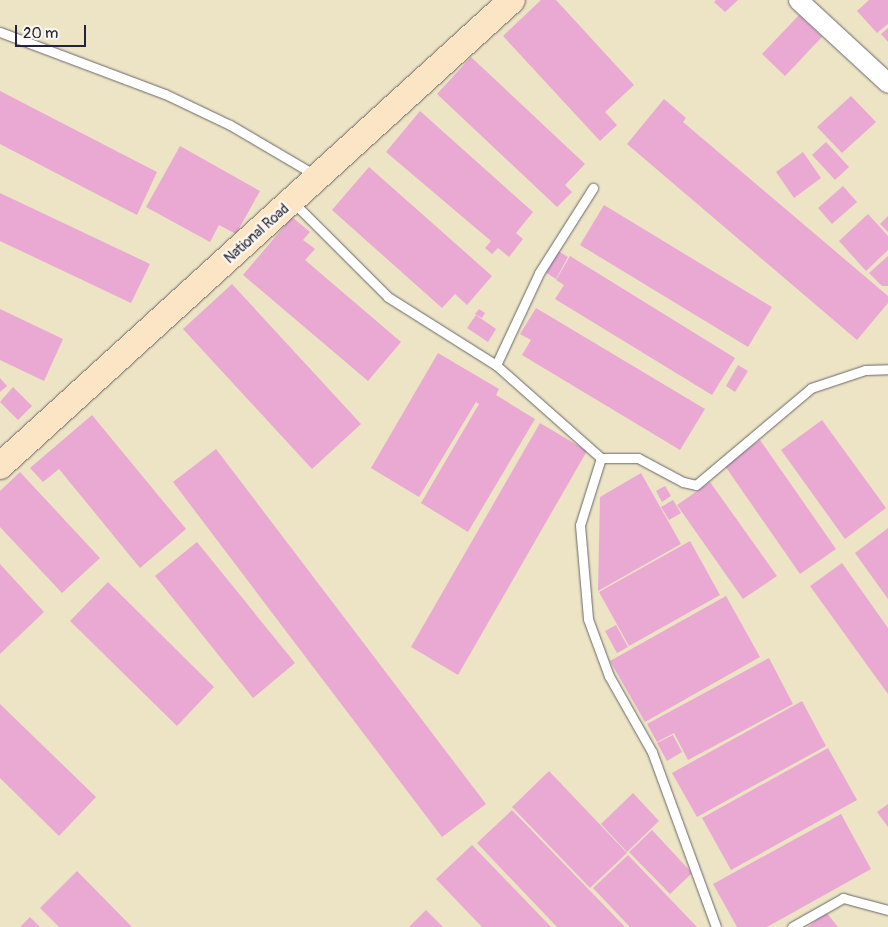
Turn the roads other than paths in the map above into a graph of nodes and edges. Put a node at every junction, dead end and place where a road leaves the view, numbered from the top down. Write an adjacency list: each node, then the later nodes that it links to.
1 (512, 0): 5 (main road, National Road)
2 (798, 0): 4 (street)
3 (0, 32): 5 (lane)
4 (888, 83)
5 (319, 177): 7 (main road, National Road)
6 (593, 188): 8 (lane)
7 (293, 202): 8 (lane); 11 (main road, National Road)
8 (496, 365): 10 (lane)
9 (888, 369): 10 (lane)
10 (601, 458): 13 (lane)
11 (0, 466)
12 (888, 910): 14 (lane)
13 (716, 927)
14 (792, 927)

